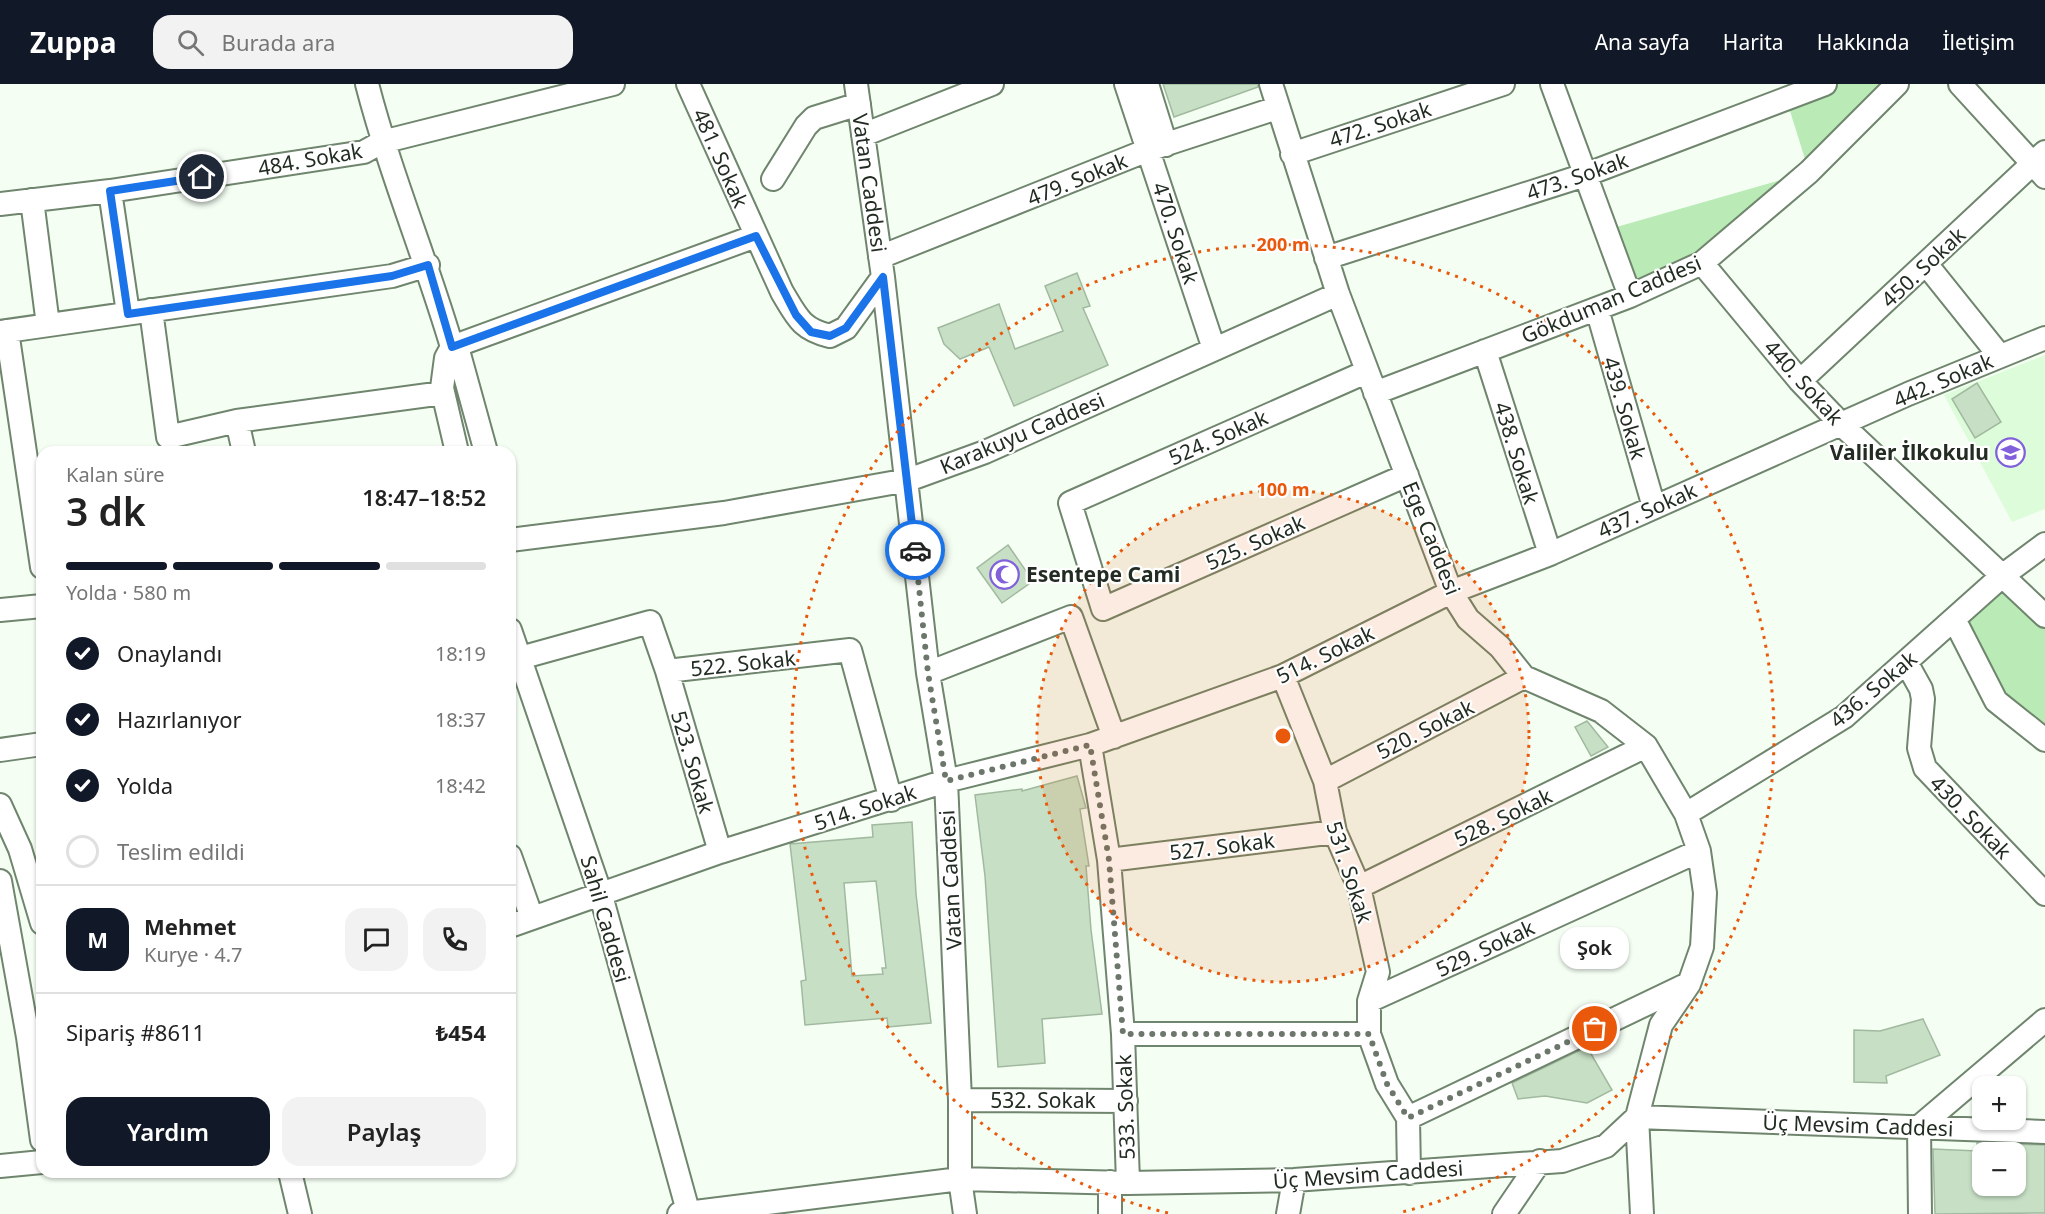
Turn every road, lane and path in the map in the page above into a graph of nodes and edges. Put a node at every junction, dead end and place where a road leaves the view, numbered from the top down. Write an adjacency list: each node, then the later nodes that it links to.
1 (367, 84): 16 (street)
2 (613, 84): 16 (street, 484. Sokak)
3 (688, 84): 25 (street, 481. Sokak)
4 (992, 84): 15 (street)
5 (1126, 84): 17 (street, 470. Sokak)
6 (1147, 84): 17 (street, 470. Sokak)
7 (1271, 84): 14 (street, Ege Caddesi)
8 (1503, 84): 18 (street, 472. Sokak)
9 (1552, 84): 20 (street)
10 (1825, 84): 20 (street, 473. Sokak)
11 (1897, 84): 27 (street, Gökduman Caddesi)
12 (1960, 84): 19 (street)
13 (857, 94): 15 (street, Vatan Caddesi); 21 (street)
14 (1277, 108): 17 (street, 479. Sokak); 18 (street, Ege Caddesi)
15 (863, 135): 30 (street, Vatan Caddesi)
16 (382, 142): 22 (street, 484. Sokak); 29 (street)
17 (1157, 147): 30 (street, 479. Sokak); 40 (street, 470. Sokak)
18 (1292, 153): 26 (street, Ege Caddesi)
19 (2041, 164): 28 (street, 450. Sokak)
20 (1585, 175): 26 (street, 473. Sokak); 32 (street)
21 (773, 179)
22 (110, 191): 23 (street, 484. Sokak); 35 (street)
23 (32, 200): 24 (street, 484. Sokak); 36 (street)
24 (0, 204)
25 (756, 236): 30 (street, 481. Sokak); 39 (street)
26 (1326, 258): 31 (street, Ege Caddesi)
27 (1702, 263): 32 (street, Gökduman Caddesi); 44 (street, 440. Sokak)
28 (1926, 264): 42 (street); 44 (street, 450. Sokak)
29 (428, 265): 34 (street); 39 (street)
30 (882, 267): 53 (street, Vatan Caddesi)
31 (1338, 294): 40 (street, Karakuyu Caddesi); 43 (street, Ege Caddesi)
32 (1630, 296): 33 (street, Gökduman Caddesi)
33 (1597, 309): 41 (street, Gökduman Caddesi); 54 (street, 439. Sokak)
34 (151, 310): 35 (street); 47 (street)
35 (128, 314): 36 (street)
36 (48, 325): 37 (street)
37 (3, 331): 55 (street)
38 (2045, 338): 42 (street, 442. Sokak)
39 (452, 348): 45 (street); 51 (street)
40 (1214, 349): 53 (street, Karakuyu Caddesi)
41 (1485, 351): 46 (street, Gökduman Caddesi); 58 (street, 438. Sokak)
42 (1999, 356): 48 (street, 442. Sokak)
43 (1366, 372): 46 (street, Ege Caddesi); 62 (street, 524. Sokak)
44 (1800, 381): 48 (street, 440. Sokak)
45 (443, 393): 47 (street); 50 (street)
46 (1375, 393): 52 (street, Ege Caddesi)
47 (237, 422): 49 (street)
48 (1842, 424): 54 (street, 437. Sokak); 59 (street, 440. Sokak)
49 (243, 446)
50 (456, 446)
51 (484, 446)
52 (1407, 475): 60 (street, Ege Caddesi); 62 (street, 525. Sokak)
53 (908, 480): 56 (street, Karakuyu Caddesi); 70 (street, Vatan Caddesi)
54 (1654, 507): 58 (street, 437. Sokak)
55 (36, 531)
56 (516, 538)
57 (2045, 544): 59 (street, 436. Sokak)
58 (1550, 554): 60 (street, 437. Sokak)
59 (2002, 576): 64 (street, 440. Sokak); 65 (street, 436. Sokak)
60 (1451, 592): 71 (street, 514. Sokak); 72 (street, Ege Caddesi)
61 (36, 607): 63 (street)
62 (1103, 609)
63 (0, 610)
64 (2045, 615)
65 (1954, 619): 68 (street, 436. Sokak); 74 (street)
66 (516, 647): 67 (street, Sahil Caddesi)
67 (520, 658): 69 (street, 522. Sokak); 91 (street, Sahil Caddesi)
68 (1906, 662): 83 (street, 436. Sokak); 92 (street, 430. Sokak)
69 (667, 671): 81 (street, 522. Sokak); 86 (street, 523. Sokak)
70 (928, 673): 73 (street); 79 (street, Vatan Caddesi)
71 (1283, 676): 73 (street, 514. Sokak); 80 (street, 531. Sokak)
72 (1524, 677): 77 (street, Ege Caddesi); 80 (street, 520. Sokak)
73 (1114, 737): 76 (street, 514. Sokak)
74 (2045, 740)
75 (36, 745): 78 (street)
76 (1090, 745): 79 (street, 514. Sokak); 87 (street, 533. Sokak)
77 (1646, 746): 83 (street, Ege Caddesi); 90 (street, 528. Sokak)
78 (0, 750)
79 (946, 781): 81 (street, 514. Sokak); 102 (street, Vatan Caddesi)
80 (1325, 781): 84 (street, 531. Sokak)
81 (891, 800): 86 (street, 514. Sokak)
82 (0, 805): 93 (street)
83 (1686, 814): 85 (street, Ege Caddesi)
84 (1335, 832): 87 (street, 527. Sokak); 90 (street, 531. Sokak)
85 (1699, 851): 96 (street, Ege Caddesi); 97 (street, 529. Sokak)
86 (720, 852): 91 (street, 514. Sokak)
87 (1109, 860): 99 (street, 533. Sokak)
88 (516, 873): 94 (street)
89 (0, 881): 101 (street)
90 (1359, 887): 97 (street, 531. Sokak)
91 (600, 892): 94 (street, 514. Sokak); 116 (street, Sahil Caddesi)
92 (2045, 894)
93 (36, 903)
94 (532, 918): 95 (street, 514. Sokak)
95 (516, 924)
96 (1689, 984): 104 (street, Ege Caddesi); 105 (street)
97 (1369, 1001): 100 (street, 531. Sokak)
98 (2045, 1020): 106 (street)
99 (1123, 1034): 100 (street); 103 (street, 533. Sokak)
100 (1369, 1034): 105 (street, 531. Sokak)
101 (35, 1037)
102 (960, 1100): 103 (street, 532. Sokak); 113 (street, Vatan Caddesi)
103 (1126, 1101): 115 (street, 533. Sokak)
104 (1637, 1117): 106 (street, Üç Mevsim Caddesi); 108 (street, Üç Mevsim Caddesi); 122 (street, Ege Caddesi)
105 (1408, 1118): 111 (street)
106 (1919, 1126): 107 (street, Üç Mevsim Caddesi); 123 (street)
107 (2045, 1131)
108 (1540, 1161): 111 (street, Üç Mevsim Caddesi); 121 (street)
109 (36, 1163): 110 (street)
110 (0, 1166)
111 (1409, 1173): 114 (street, Üç Mevsim Caddesi)
112 (291, 1178): 117 (street)
113 (960, 1179): 115 (street, Üç Mevsim Caddesi); 116 (street, Üç Mevsim Caddesi); 118 (street, Vatan Caddesi)
114 (1294, 1180): 115 (street, Üç Mevsim Caddesi); 120 (street)
115 (1119, 1183): 119 (street, 533. Sokak)
116 (684, 1213)
117 (300, 1214)
118 (965, 1214)
119 (1110, 1214)
120 (1288, 1214)
121 (1504, 1214)
122 (1642, 1214)
123 (1920, 1214)

